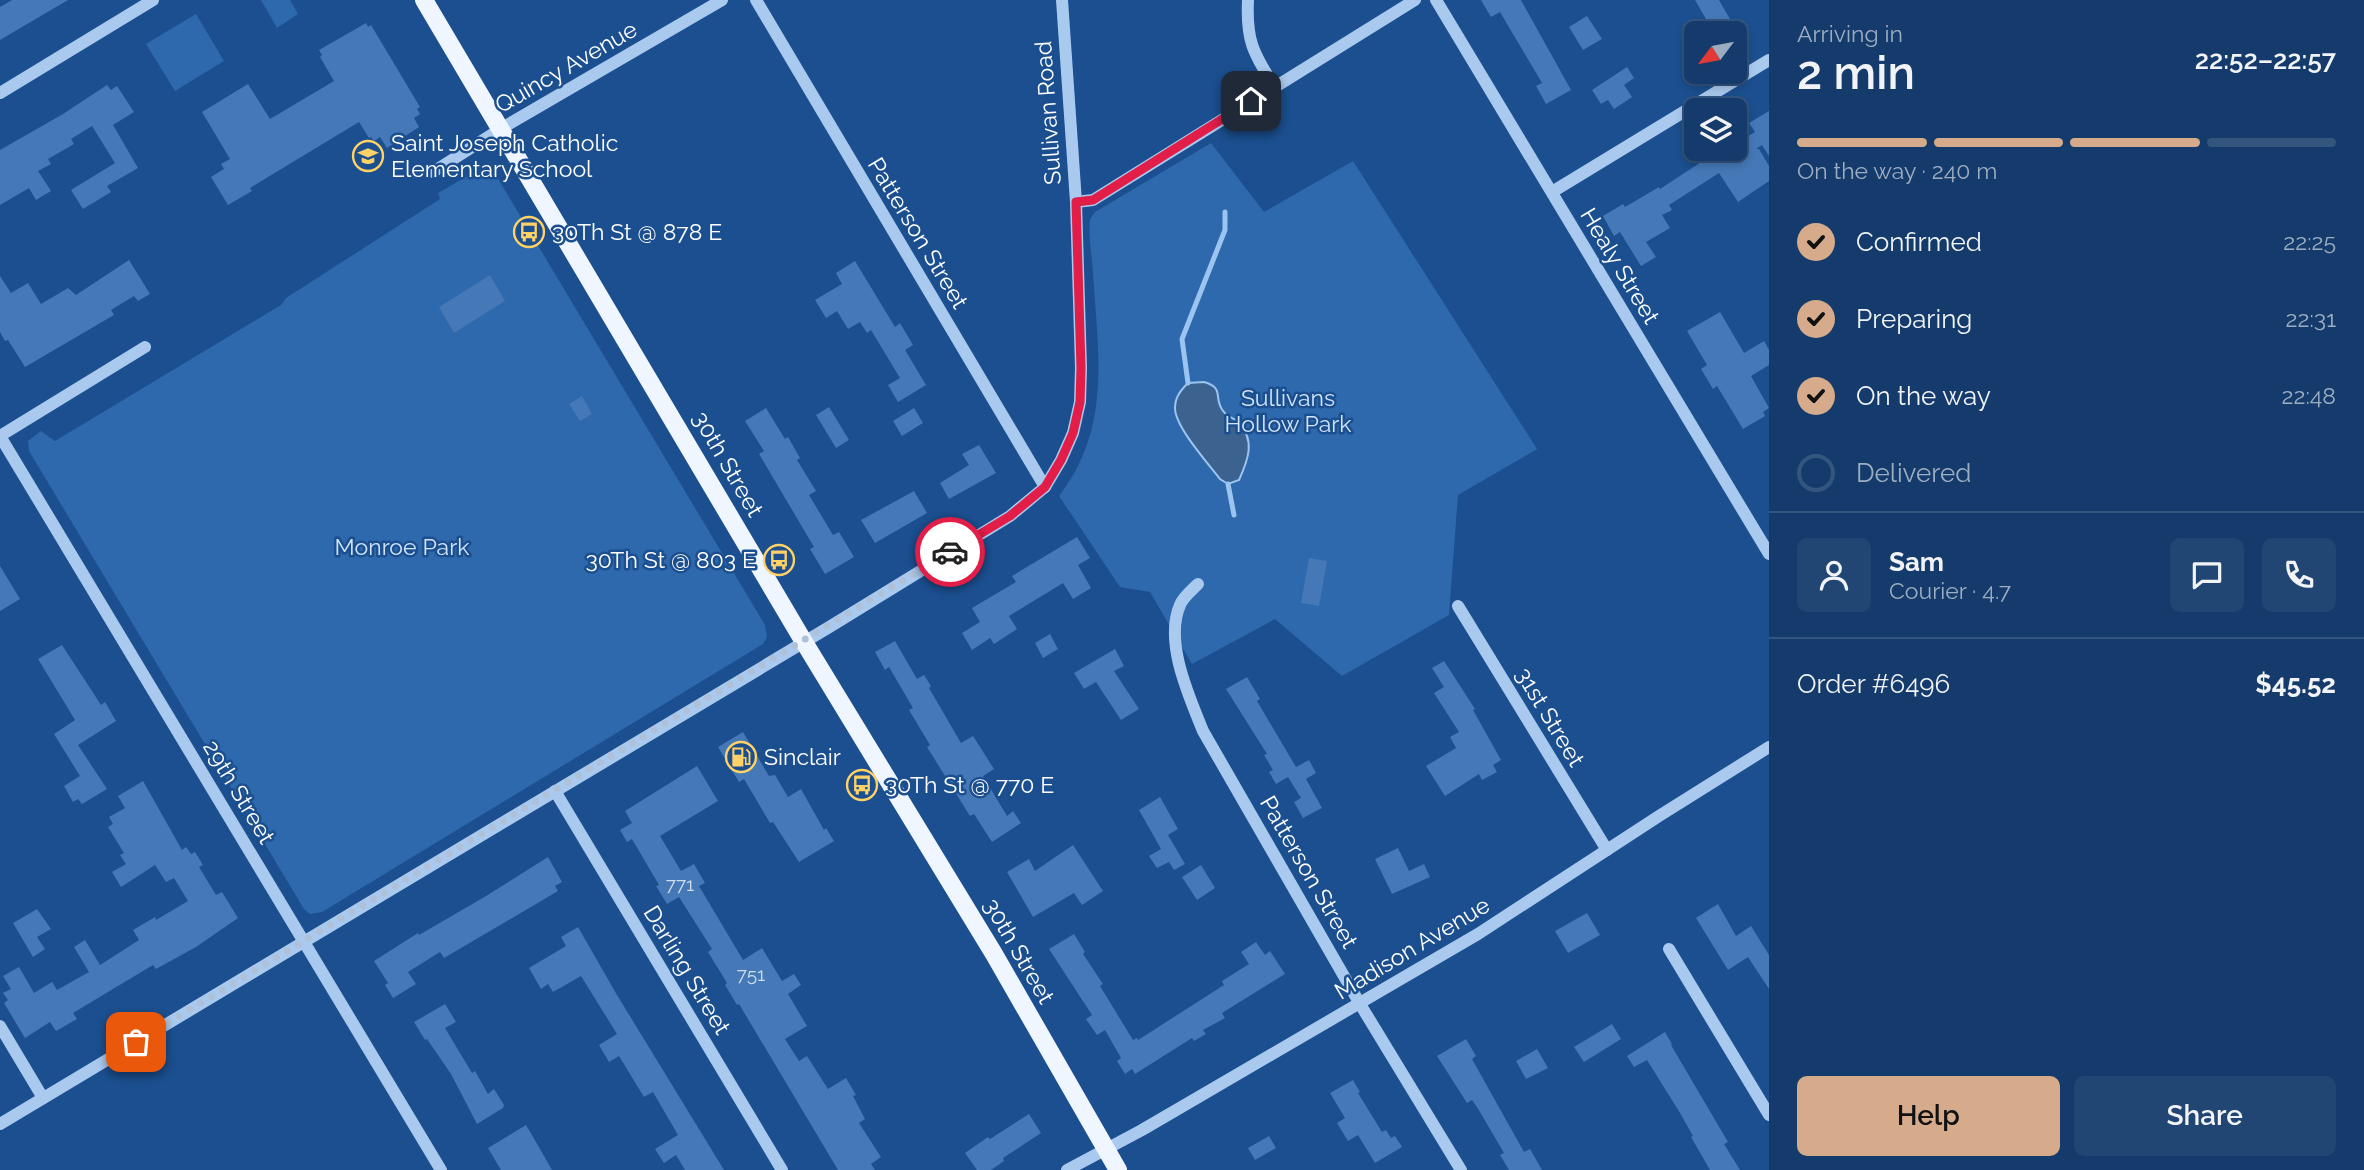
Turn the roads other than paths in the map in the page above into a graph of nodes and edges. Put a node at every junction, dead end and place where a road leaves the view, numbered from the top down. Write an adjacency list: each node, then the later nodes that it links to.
1 (153, 0): 11 (street)
2 (424, 0): 12 (main road, 30th Street)
3 (722, 0): 12 (street, Quincy Avenue)
4 (756, 0): 18 (street, Patterson Street)
5 (1062, 0): 15 (street, Sullivan Road)
6 (1248, 0): 10 (street)
7 (1416, 0): 10 (street)
8 (1436, 0): 14 (street, Healy Street)
9 (1769, 60): 14 (street)
10 (1274, 86): 15 (street)
11 (0, 93)
12 (502, 128): 13 (street, Quincy Avenue); 22 (main road, 30th Street)
13 (433, 172)
14 (1552, 192): 19 (street, Healy Street)
15 (1076, 202): 18 (street, Sullivan Road)
16 (145, 347): 17 (street)
17 (0, 436): 26 (street, 29th Street)
18 (1045, 487): 22 (street)
19 (1769, 554)
20 (1198, 584): 28 (street, Patterson Street)
21 (1458, 606): 25 (street, 31st Street)
22 (804, 642): 24 (street); 33 (main road, 30th Street)
23 (1769, 747): 25 (street, Madison Avenue)
24 (555, 791): 26 (street); 35 (street, Darling Street)
25 (1607, 850): 28 (street, Madison Avenue)
26 (304, 942): 30 (street); 34 (street, 29th Street)
27 (1669, 948): 31 (street)
28 (1360, 1003): 33 (street, Madison Avenue); 38 (street, Patterson Street)
29 (0, 1026): 30 (street)
30 (43, 1098): 32 (street)
31 (1769, 1115)
32 (0, 1124)
33 (1106, 1149): 36 (street, Madison Avenue); 37 (main road, 30th Street)
34 (441, 1170)
35 (782, 1170)
36 (1067, 1170)
37 (1118, 1170)
38 (1461, 1170)

